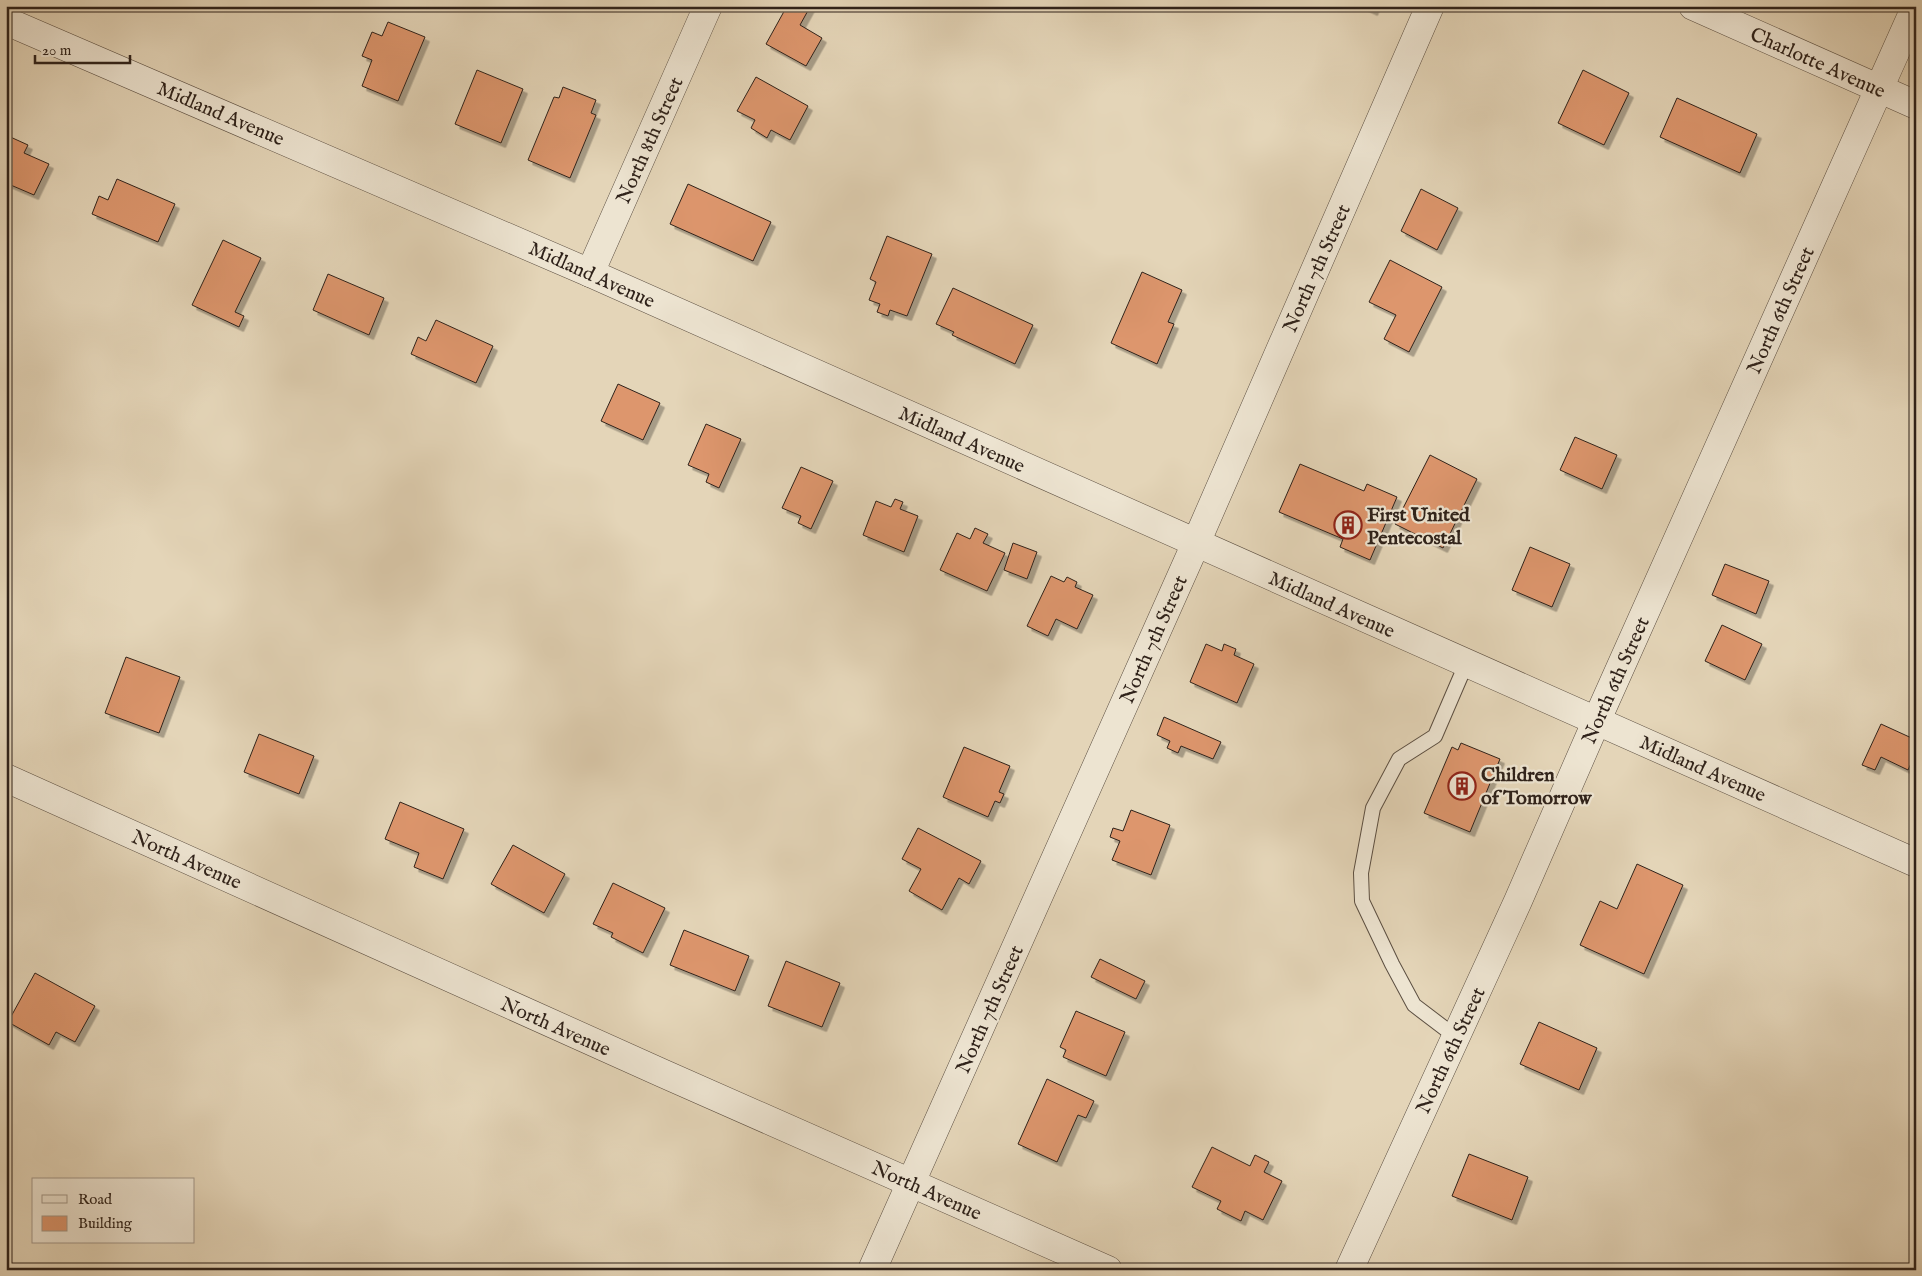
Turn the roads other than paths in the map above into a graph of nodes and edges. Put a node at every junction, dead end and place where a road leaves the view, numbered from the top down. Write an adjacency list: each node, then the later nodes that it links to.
1 (708, 6): 8 (street, North 8th Street)
2 (1430, 6): 9 (street, North 7th Street)
3 (1693, 6): 6 (street, Charlotte Avenue)
4 (1916, 6): 6 (street, North 6th Street)
5 (6, 20): 8 (street, Midland Avenue)
6 (1878, 89): 7 (street, Charlotte Avenue); 11 (street, North 6th Street)
7 (1916, 105)
8 (590, 273): 9 (street, Midland Avenue)
9 (1196, 543): 10 (street, Midland Avenue); 15 (street, North 7th Street)
10 (1466, 664): 11 (street, Midland Avenue); 14 (lane)
11 (1596, 722): 13 (street, Midland Avenue); 14 (street, North 6th Street)
12 (6, 778): 15 (street, North Avenue)
13 (1916, 863)
14 (1456, 1037): 18 (street, North 6th Street)
15 (912, 1183): 16 (street, North 7th Street); 17 (street, North Avenue)
16 (872, 1270)
17 (1108, 1270)
18 (1349, 1270)

